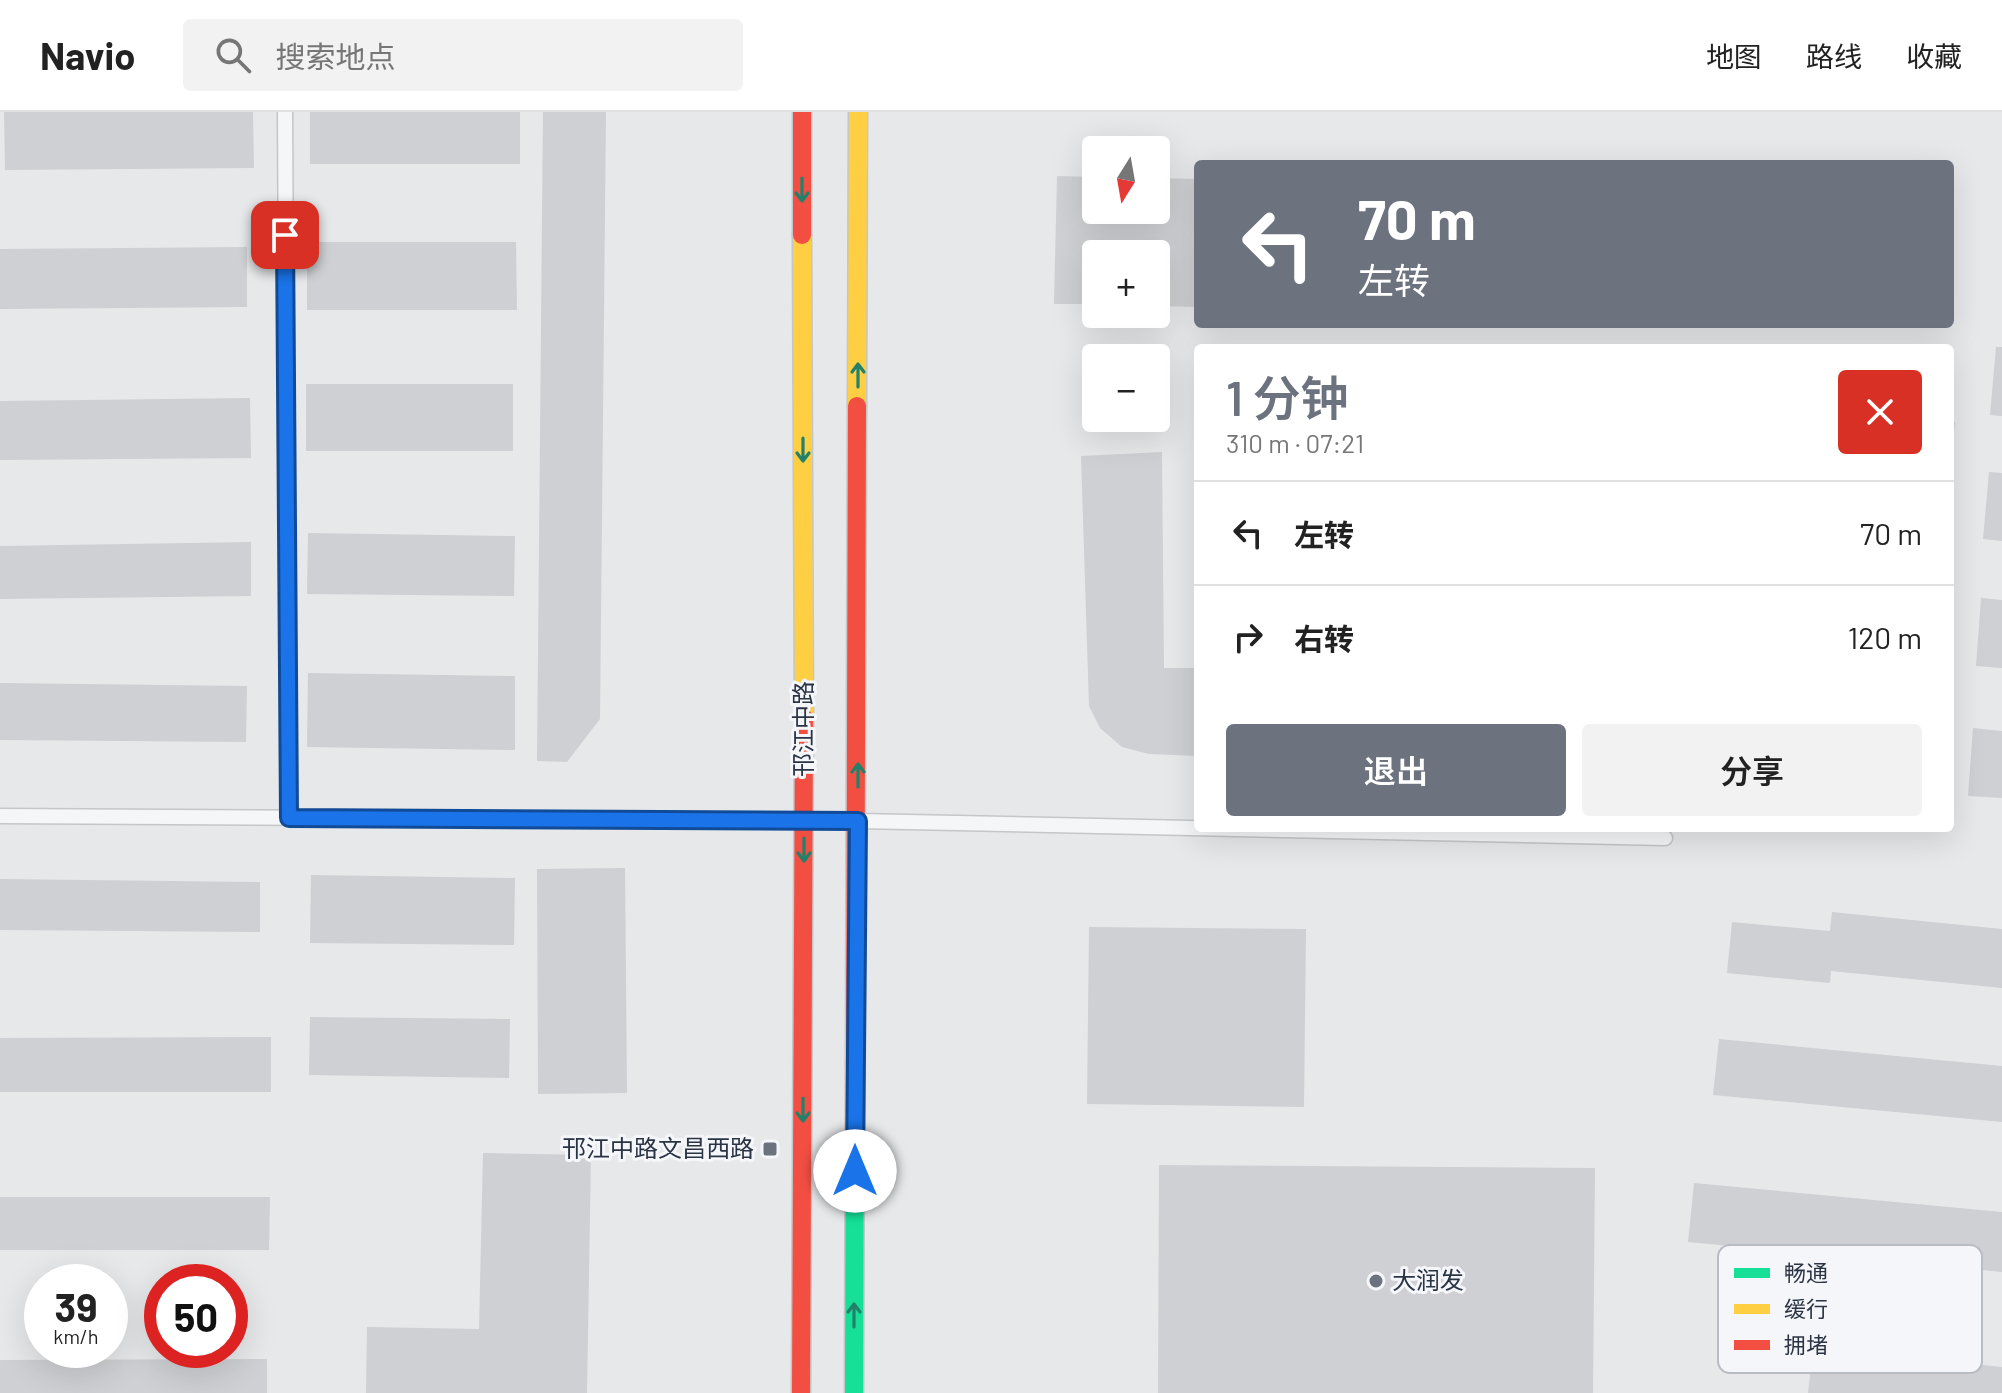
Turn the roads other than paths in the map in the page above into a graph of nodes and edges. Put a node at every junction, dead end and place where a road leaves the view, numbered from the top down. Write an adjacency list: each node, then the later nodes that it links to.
1 (285, 112): 5 (lane)
2 (802, 112): 6 (main road, 邗江中路, one-way to 6)
3 (858, 112): 7 (main road, one-way to 3)
4 (0, 816): 5 (lane)
5 (289, 818): 6 (lane)
6 (804, 820): 7 (lane); 11 (main road, 邗江中路, one-way to 11)
7 (858, 821): 8 (lane); 12 (main road, one-way to 7)
8 (1194, 828)
9 (1380, 832): 10 (lane)
10 (1665, 838)
11 (801, 1393)
12 (854, 1393)

